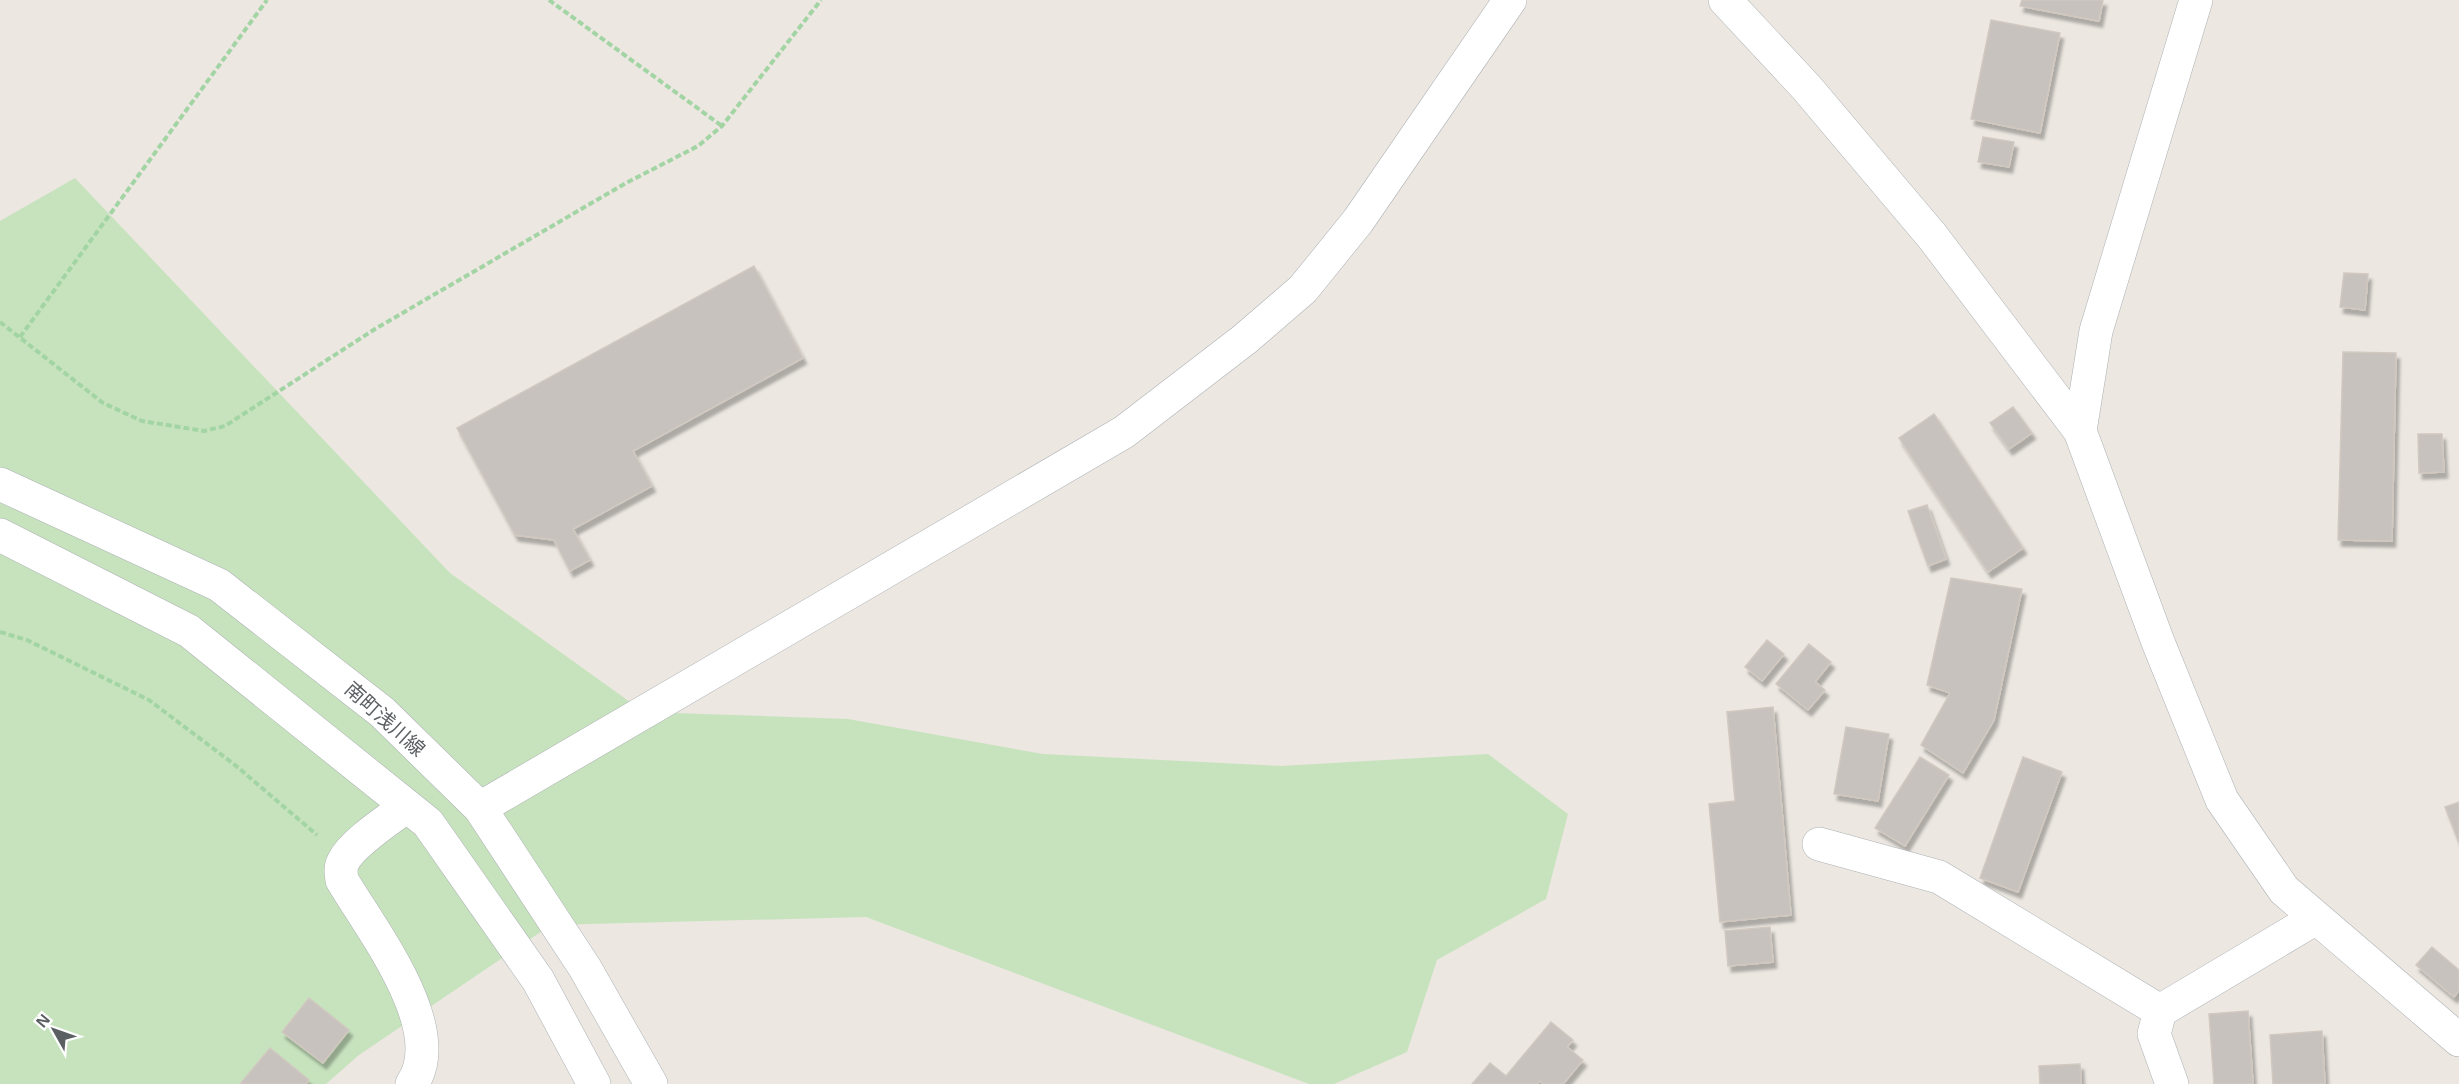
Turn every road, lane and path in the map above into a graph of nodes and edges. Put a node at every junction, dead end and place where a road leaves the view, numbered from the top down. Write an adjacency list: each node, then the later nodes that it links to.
1 (267, 0): 9 (path)
2 (549, 0): 7 (path)
3 (821, 0): 7 (path)
4 (1510, 0): 15 (street)
5 (1725, 0): 10 (street)
6 (2196, 0): 10 (street)
7 (722, 126): 9 (path)
8 (0, 322): 9 (path)
9 (20, 337)
10 (2080, 431): 18 (street)
11 (0, 484): 15 (street, 南町浅川線)
12 (0, 535): 14 (street)
13 (0, 632): 17 (path)
14 (407, 806): 17 (street); 22 (street)
15 (480, 808): 23 (street, 南町浅川線)
16 (1819, 844): 19 (street)
17 (344, 860): 21 (street)
18 (2316, 918): 19 (street); 20 (street)
19 (2160, 1011): 24 (street)
20 (2459, 1040)
21 (412, 1084)
22 (594, 1084)
23 (651, 1084)
24 (2172, 1084)

